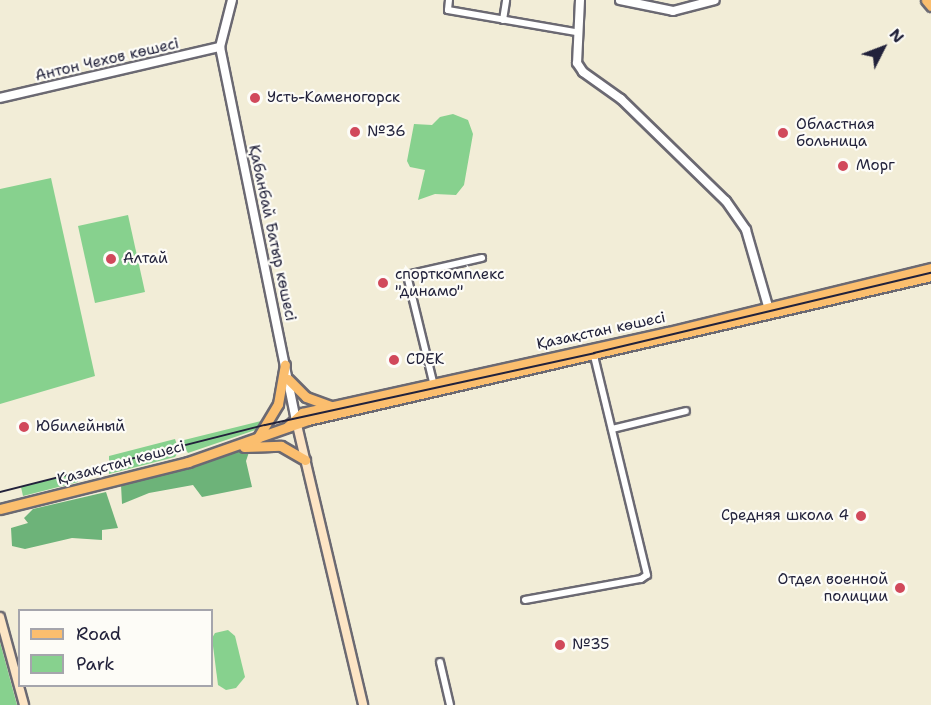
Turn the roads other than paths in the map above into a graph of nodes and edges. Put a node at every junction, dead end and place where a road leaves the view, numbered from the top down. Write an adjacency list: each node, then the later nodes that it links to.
1 (232, 0): 11 (street)
2 (449, 0): 9 (street)
3 (506, 0): 9 (street)
4 (580, 0): 10 (street)
5 (620, 0): 6 (street)
6 (715, 0)
7 (926, 0): 8 (main road)
8 (931, 6)
9 (502, 20): 10 (street)
10 (576, 32): 17 (street)
11 (220, 47): 12 (street, Антон Чехов көшесі); 19 (street, Қабанбай Батыр көшесі)
12 (0, 98)
13 (482, 258): 21 (street)
14 (931, 268): 16 (main road, Қазақстан көшесі)
15 (931, 276): 16 (main road, Қазақстан көшесі)
16 (896, 280): 17 (main road, Қазақстан көшесі)
17 (769, 310): 18 (main road, Қазақстан көшесі)
18 (594, 352): 21 (main road, Қазақстан көшесі); 25 (street)
19 (285, 365): 20 (street, Қабанбай Батыр көшесі); 26 (main road)
20 (288, 379): 22 (main road); 24 (street, Қабанбай Батыр көшесі)
21 (434, 388): 22 (main road, Қазақстан көшесі); 24 (main road, Қазақстан көшесі)
22 (331, 406): 24 (main road, Қазақстан көшесі)
23 (686, 411): 25 (street)
24 (296, 422): 26 (main road, Қазақстан көшесі); 28 (main road)
25 (612, 429): 30 (street)
26 (257, 439): 27 (main road, Қазақстан көшесі)
27 (235, 446): 28 (main road); 29 (main road, Қазақстан көшесі)
28 (305, 462): 36 (main road)
29 (0, 509)
30 (525, 600)
31 (0, 617): 33 (main road)
32 (440, 662): 37 (street)
33 (18, 683)
34 (19, 687): 35 (main road)
35 (24, 705)
36 (363, 705)
37 (450, 705)

